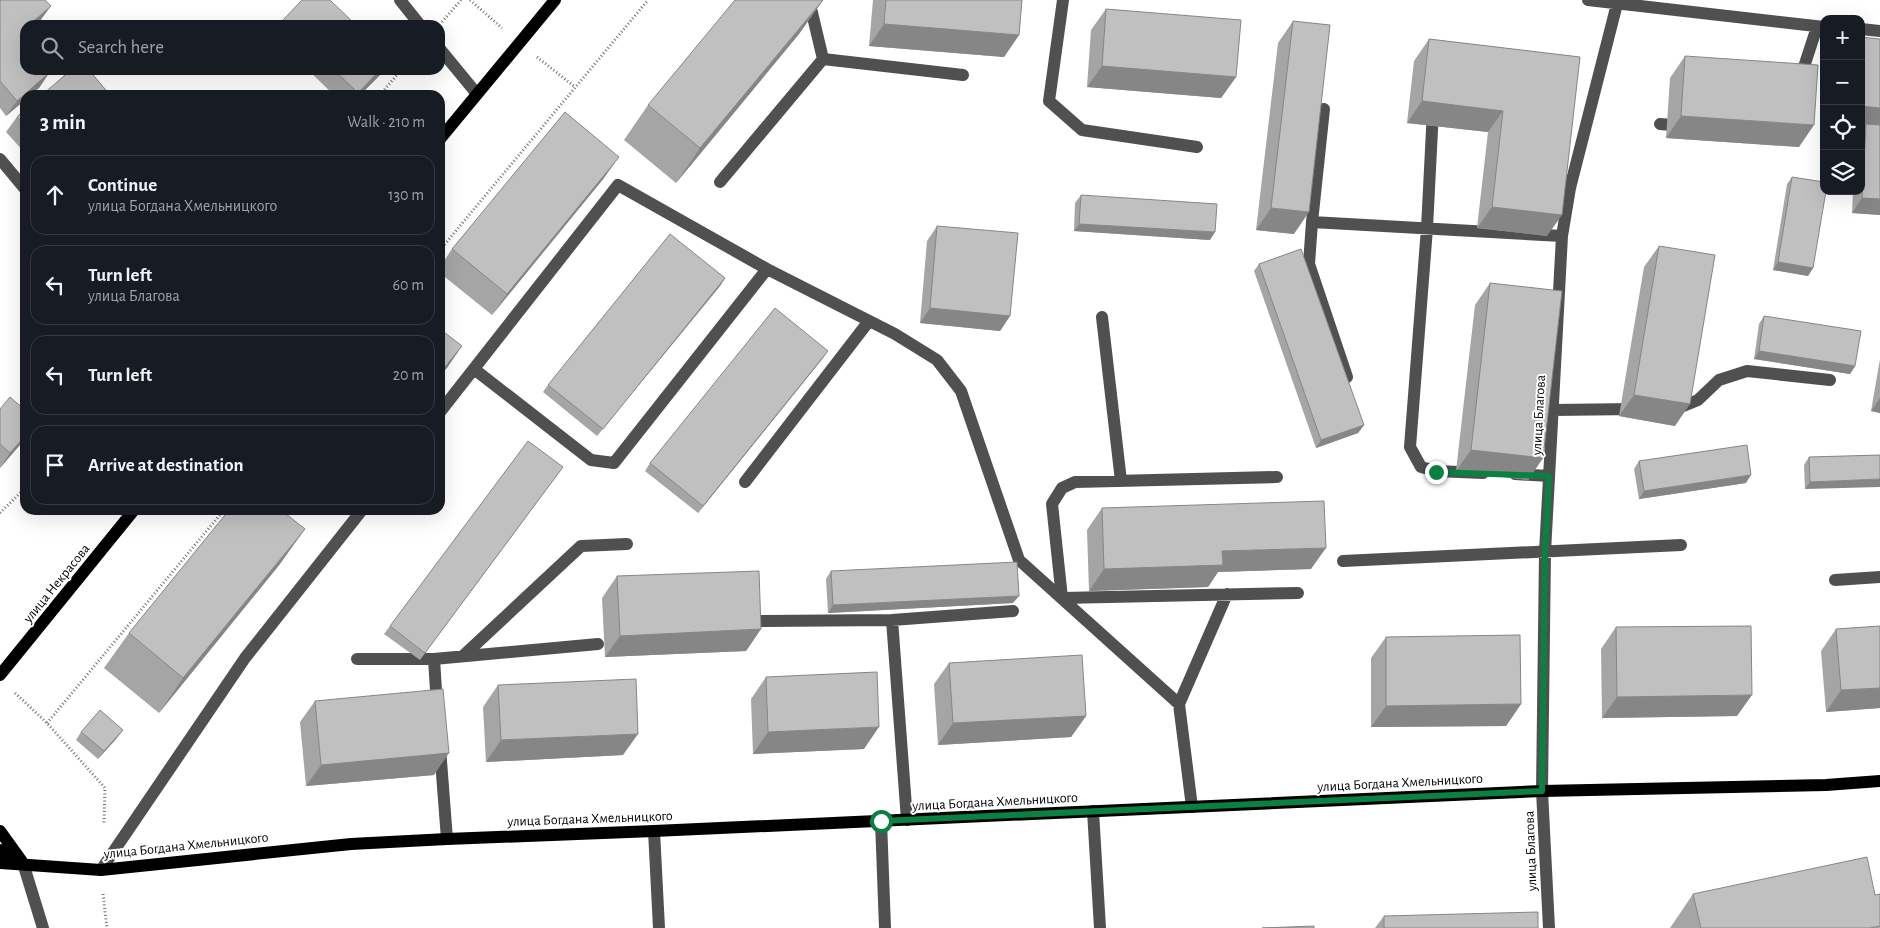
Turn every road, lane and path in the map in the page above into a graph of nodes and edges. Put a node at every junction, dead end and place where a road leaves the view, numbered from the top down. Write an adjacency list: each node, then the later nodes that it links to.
1 (400, 0): 9 (street)
2 (461, 0): 10 (path)
3 (555, 0): 21 (main road)
4 (648, 0): 33 (path)
5 (809, 0): 15 (street)
6 (1063, 0): 26 (street)
7 (1588, 0): 8 (street)
8 (1618, 1): 11 (street); 32 (street, улица Благова)
9 (416, 20)
10 (444, 20)
11 (1820, 27): 19 (street)
12 (1865, 29): 13 (street)
13 (1880, 31)
14 (445, 56): 21 (street)
15 (823, 59): 17 (street); 28 (street)
16 (397, 75): 18 (path)
17 (964, 75)
18 (384, 90)
19 (1797, 90)
20 (1434, 93): 31 (street)
21 (477, 94): 25 (main road)
22 (1324, 110): 30 (street)
23 (1660, 124): 24 (street)
24 (1697, 127)
25 (445, 133)
26 (1197, 147)
27 (0, 159): 29 (street)
28 (720, 182)
29 (20, 183)
30 (1312, 222): 31 (street); 38 (street)
31 (1427, 228): 32 (street); 42 (street)
32 (1562, 236): 41 (street, улица Благова)
33 (445, 244)
34 (767, 268): 36 (street); 37 (street); 37 (street)
35 (1102, 317): 44 (street)
36 (869, 321): 45 (street); 59 (street)
37 (474, 369): 40 (street)
38 (1347, 377)
39 (1830, 380): 41 (street)
40 (445, 406)
41 (1553, 410): 42 (street, улица Благова)
42 (1549, 476): 53 (street, улица Благова)
43 (1278, 477): 44 (street)
44 (1122, 481): 59 (street)
45 (745, 482)
46 (20, 493): 47 (path)
47 (0, 513)
48 (130, 515): 67 (main road, улица Некрасова)
49 (220, 515): 71 (path)
50 (358, 515): 86 (street)
51 (627, 544): 64 (street)
52 (1681, 546): 53 (street)
53 (1545, 552): 54 (street); 75 (street, улица Благова)
54 (1342, 561)
55 (1880, 577): 56 (street)
56 (1835, 580)
57 (1298, 593): 58 (street)
58 (1227, 594): 59 (street); 69 (street)
59 (1062, 598): 69 (street)
60 (1013, 611): 61 (street)
61 (892, 620): 62 (street); 78 (street)
62 (757, 621)
63 (598, 644): 64 (street)
64 (463, 656): 66 (street)
65 (357, 659): 66 (street)
66 (434, 659): 70 (street)
67 (0, 675)
68 (14, 692): 71 (path)
69 (1178, 704): 76 (street)
70 (438, 716)
71 (47, 723): 74 (path)
72 (439, 734): 82 (street)
73 (1880, 781): 75 (main road, улица Богдана Хмельницкого)
74 (105, 788)
75 (1542, 791): 76 (main road, улица Богдана Хмельницкого); 91 (street, улица Благова)
76 (1192, 807): 77 (main road, улица Богдана Хмельницкого)
77 (1093, 811): 78 (main road, улица Богдана Хмельницкого); 90 (street)
78 (907, 820): 79 (main road, улица Богдана Хмельницкого)
79 (881, 821): 81 (main road, улица Богдана Хмельницкого); 89 (street)
80 (0, 831): 85 (main road)
81 (654, 831): 82 (main road, улица Богдана Хмельницкого); 88 (street)
82 (447, 839): 86 (main road, улица Богдана Хмельницкого)
83 (0, 850): 85 (main road, улица Богдана Хмельницкого)
84 (0, 863): 85 (main road, улица Богдана Хмельницкого)
85 (23, 863): 86 (main road, улица Богдана Хмельницкого); 87 (street)
86 (101, 870)
87 (43, 928)
88 (659, 928)
89 (885, 928)
90 (1100, 928)
91 (1549, 928)

